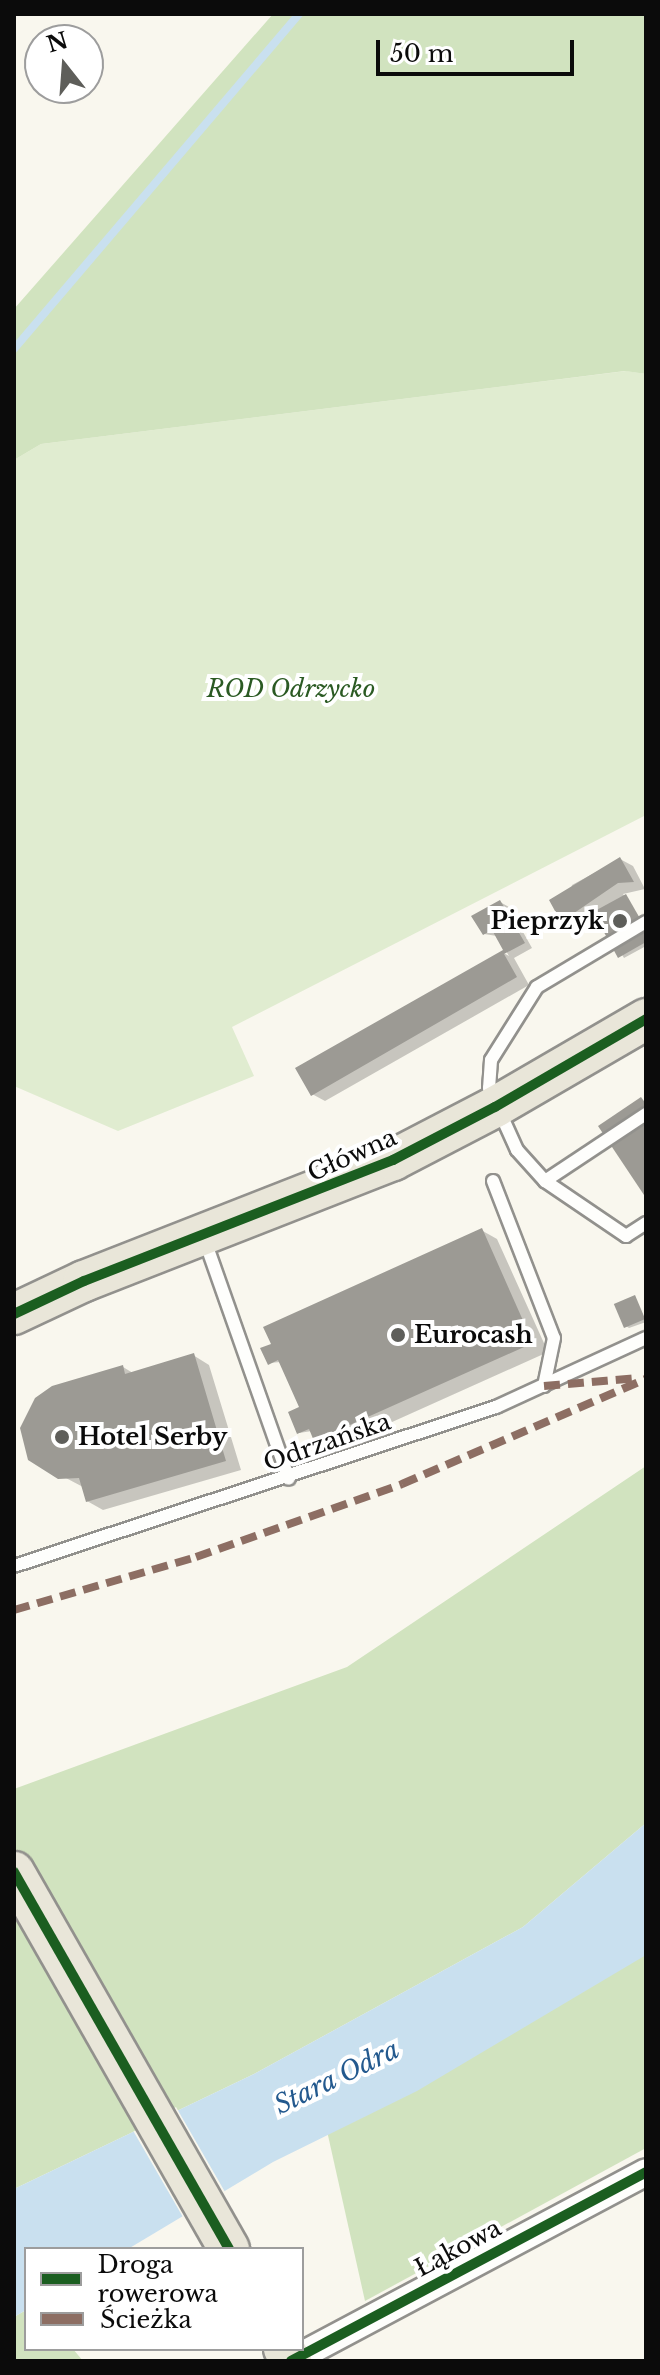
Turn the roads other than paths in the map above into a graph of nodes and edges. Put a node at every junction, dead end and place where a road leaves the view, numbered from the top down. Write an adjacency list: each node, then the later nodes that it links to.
1 (646, 922): 3 (lane)
2 (646, 1019): 3 (main road, Główna)
3 (495, 1107): 6 (lane); 8 (main road, Główna)
4 (646, 1114): 6 (lane)
5 (493, 1181): 11 (lane)
6 (545, 1181): 7 (lane)
7 (646, 1223)
8 (204, 1238): 9 (main road, Główna); 12 (lane)
9 (16, 1310)
10 (646, 1338): 11 (lane, Odrzańska)
11 (544, 1386): 12 (lane, Odrzańska)
12 (289, 1479): 13 (lane, Odrzańska)
13 (14, 1566)
14 (14, 1872): 16 (main road)
15 (646, 2172): 17 (street, Łąkowa)
16 (228, 2247)
17 (291, 2361)

